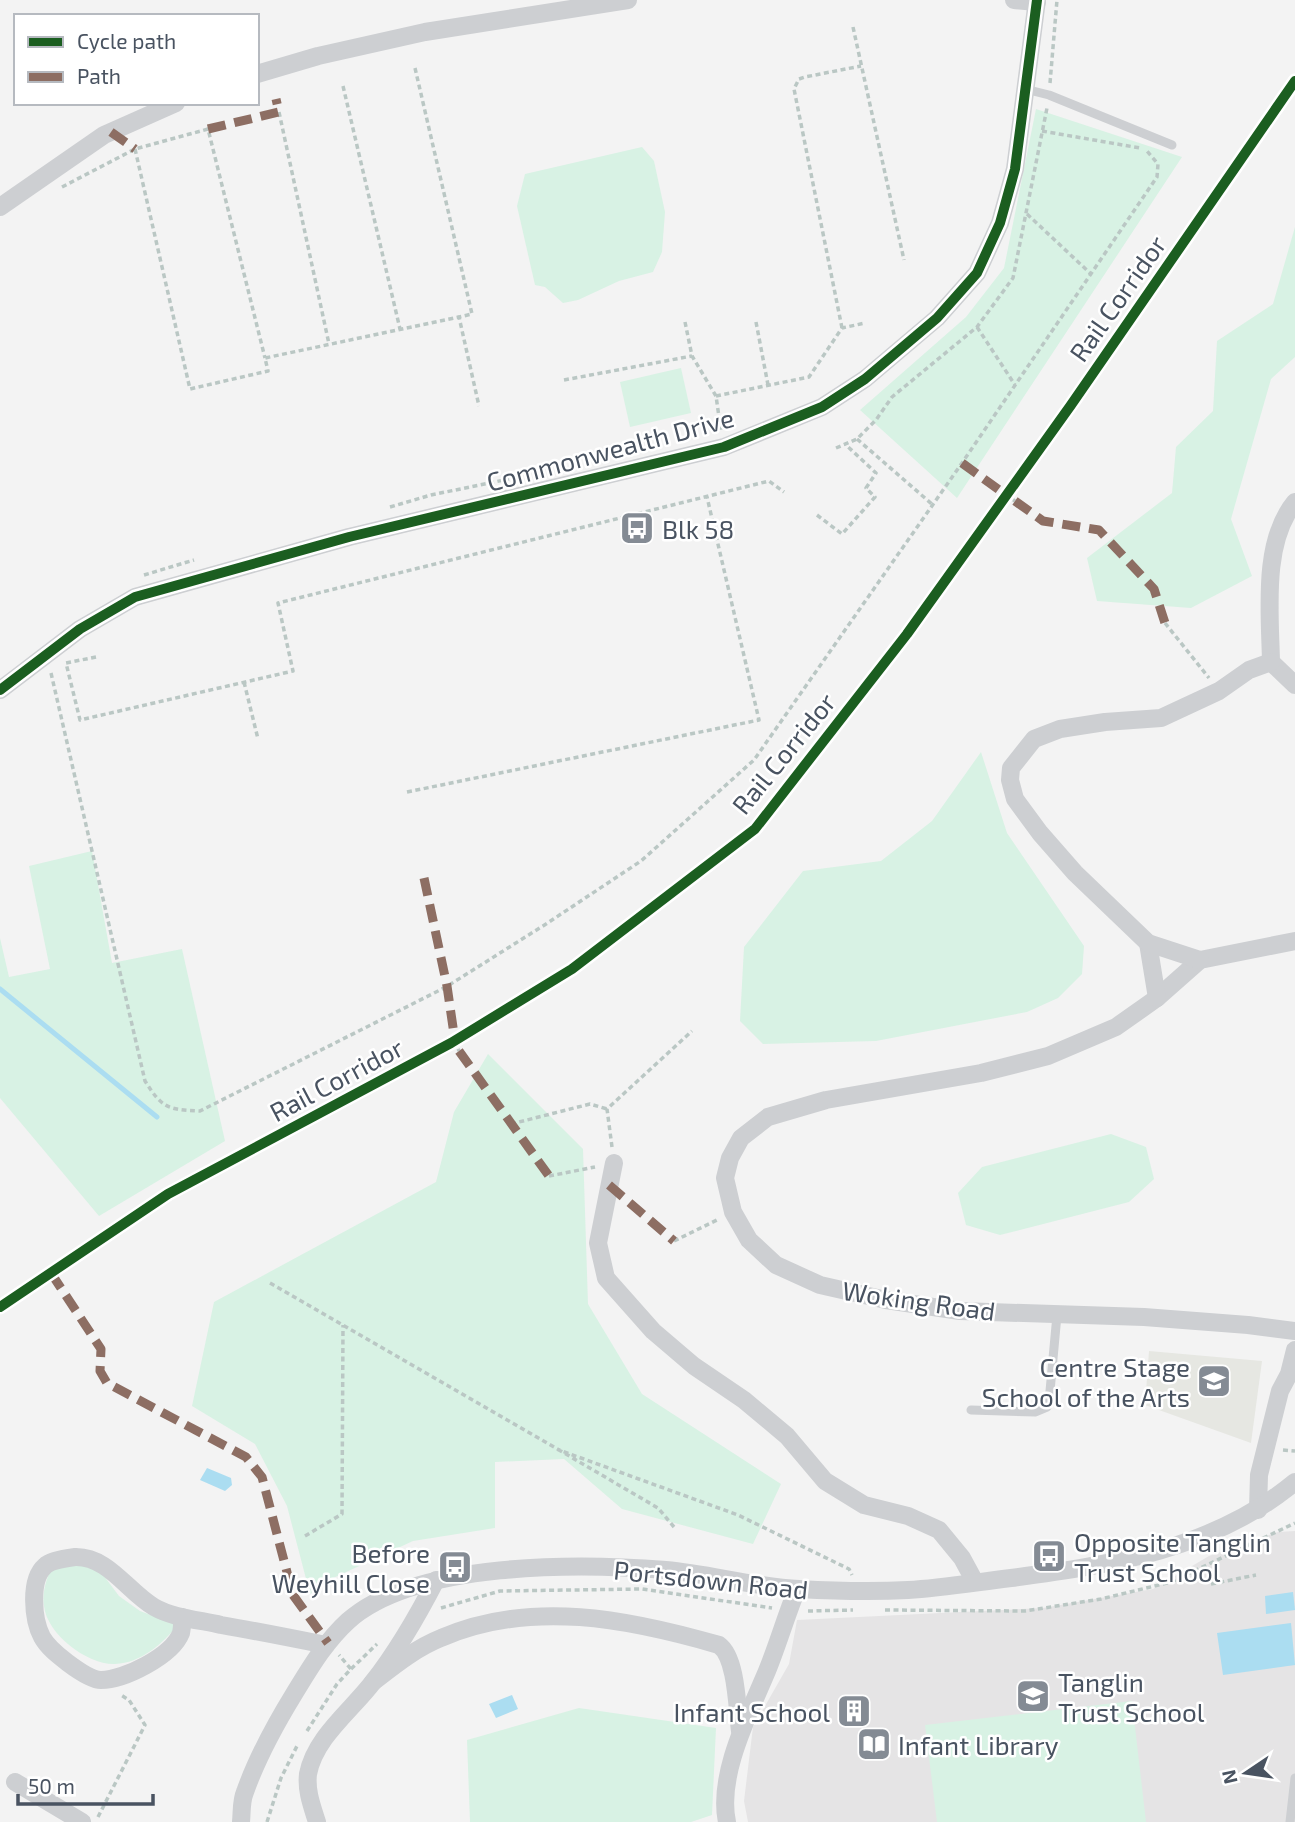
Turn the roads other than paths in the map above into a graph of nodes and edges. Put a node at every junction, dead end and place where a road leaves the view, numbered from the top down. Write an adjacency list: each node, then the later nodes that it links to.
1 (628, 0): 4 (street)
2 (1014, 0): 3 (street)
3 (1037, 1): 5 (street, Commonwealth Drive)
4 (259, 73)
5 (1025, 89): 7 (lane); 12 (street, Commonwealth Drive)
6 (172, 105): 8 (street)
7 (1172, 145)
8 (0, 207)
9 (1295, 502): 10 (street)
10 (1271, 662): 11 (street); 14 (street)
11 (1295, 685)
12 (0, 690)
13 (1295, 941): 15 (street)
14 (1148, 943): 15 (street); 16 (street)
15 (1200, 960): 16 (street, Woking Road)
16 (1157, 998): 18 (street, Woking Road)
17 (614, 1163): 27 (street)
18 (1057, 1315): 19 (street, Woking Road); 23 (lane)
19 (1295, 1331)
20 (1295, 1350): 21 (street)
21 (1288, 1382): 22 (street); 25 (street)
22 (1295, 1405)
23 (971, 1410)
24 (1294, 1484): 25 (street, Portsdown Road)
25 (1258, 1510): 27 (street, Portsdown Road)
26 (436, 1580): 28 (street, Portsdown Road); 30 (street, Portsdown Road); 31 (street)
27 (975, 1583): 28 (street, Portsdown Road)
28 (797, 1589): 32 (street)
29 (183, 1617): 29 (street); 30 (street)
30 (326, 1645): 36 (street, Portsdown Road)
31 (373, 1682): 32 (street); 37 (street)
32 (740, 1731): 38 (street)
33 (1295, 1778): 39 (lane)
34 (15, 1782): 35 (street)
35 (82, 1822)
36 (241, 1822)
37 (317, 1822)
38 (727, 1822)
39 (1290, 1822)

